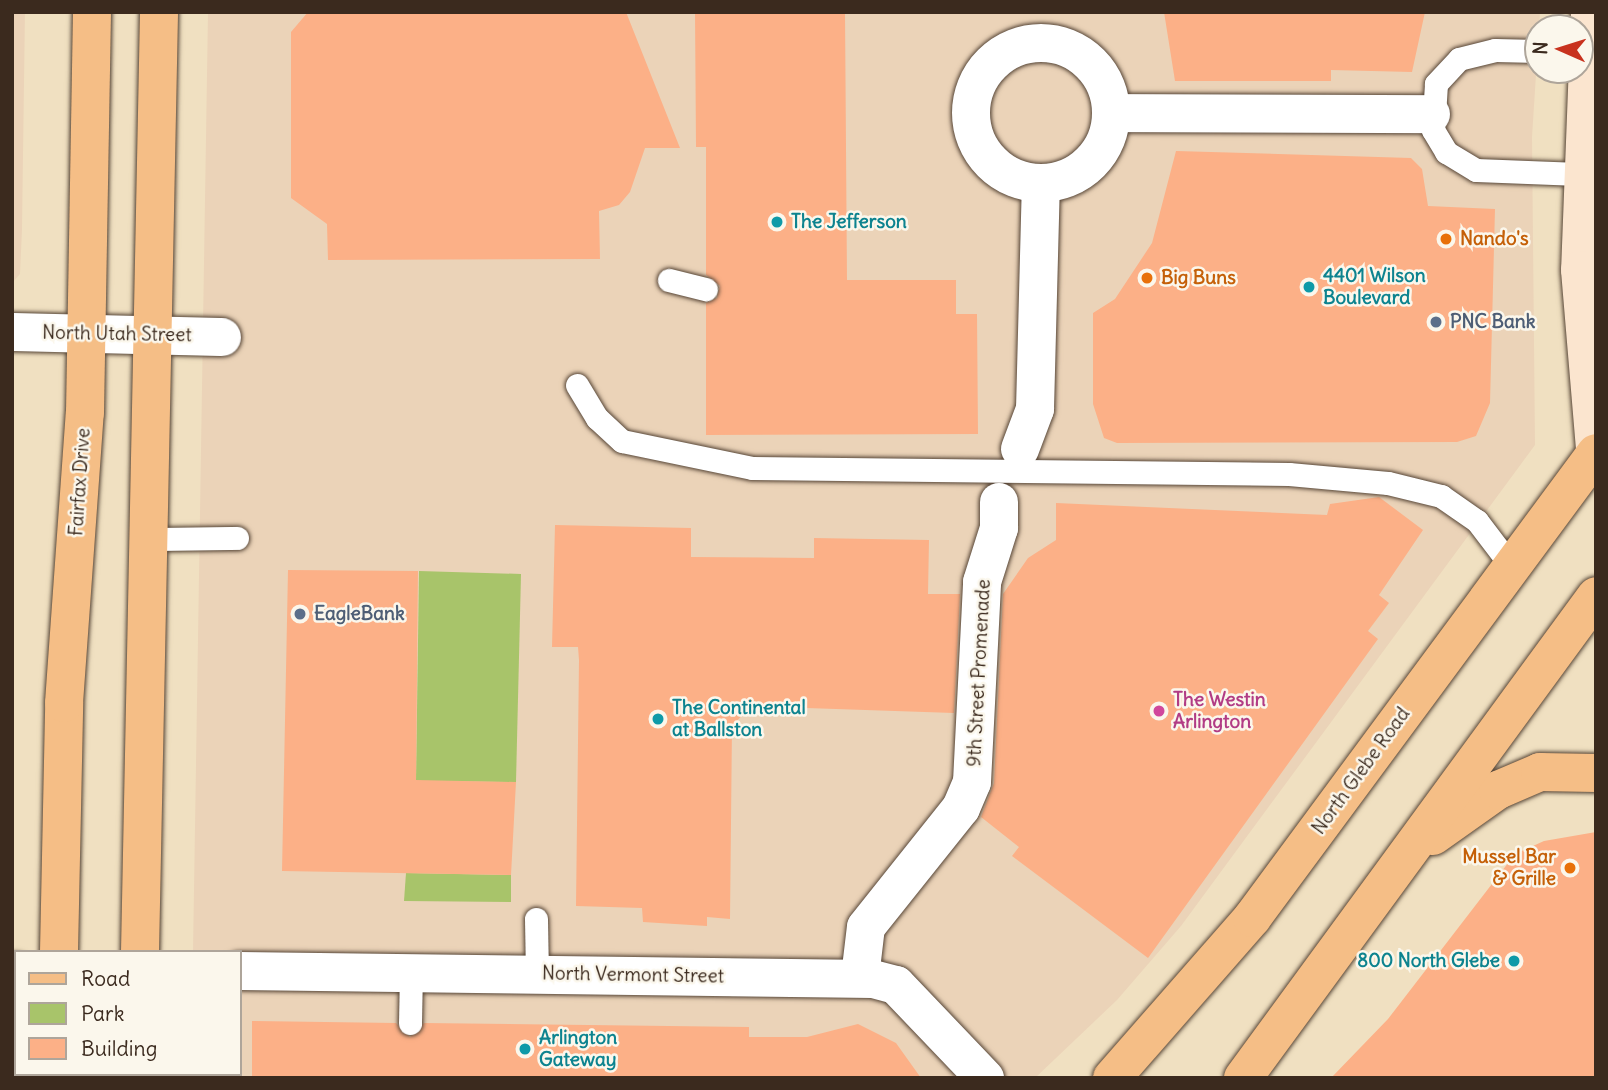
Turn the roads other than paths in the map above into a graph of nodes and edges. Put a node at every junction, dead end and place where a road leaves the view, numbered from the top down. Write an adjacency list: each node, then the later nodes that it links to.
1 (92, 12): 13 (main road, Fairfax Drive)
2 (159, 12): 14 (main road)
3 (1040, 27): 6 (street); 9 (street)
4 (1524, 51): 7 (lane)
5 (1583, 84): 8 (main road)
6 (1111, 113): 7 (street); 9 (street)
7 (1430, 114): 8 (lane)
8 (1579, 174): 18 (main road)
9 (1041, 183): 17 (street)
10 (669, 280): 11 (lane)
11 (706, 289)
12 (12, 332): 13 (street, North Utah Street)
13 (87, 334): 14 (street, North Utah Street); 27 (main road, Fairfax Drive)
14 (155, 335): 15 (street, North Utah Street); 21 (main road)
15 (222, 337)
16 (577, 385): 22 (lane)
17 (1020, 449)
18 (1595, 456): 22 (main road, North Glebe Road)
19 (999, 502): 32 (street, 9th Street Promenade)
20 (237, 538): 21 (lane)
21 (150, 539): 28 (main road)
22 (1512, 566): 35 (main road, North Glebe Road)
23 (1596, 596): 25 (main road)
24 (1596, 773): 25 (main road)
25 (1403, 858): 36 (main road)
26 (536, 919): 31 (lane)
27 (59, 950)
28 (140, 950)
29 (242, 971): 30 (street, North Vermont Street)
30 (411, 972): 31 (street, North Vermont Street); 33 (lane)
31 (537, 974): 32 (street, North Vermont Street)
32 (860, 977): 34 (street, North Vermont Street)
33 (410, 1023)
34 (985, 1078)
35 (1112, 1078)
36 (1243, 1078)

